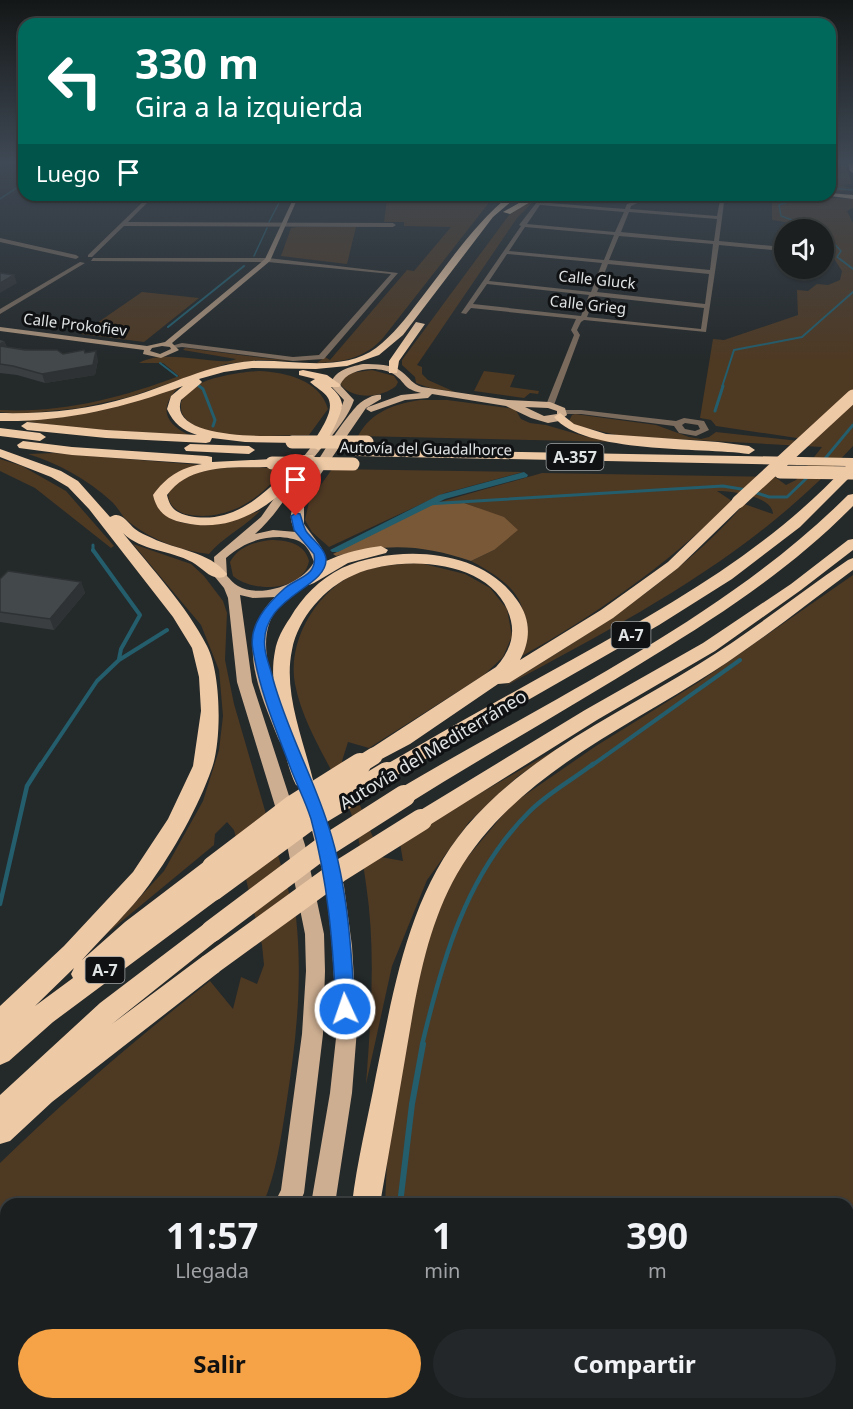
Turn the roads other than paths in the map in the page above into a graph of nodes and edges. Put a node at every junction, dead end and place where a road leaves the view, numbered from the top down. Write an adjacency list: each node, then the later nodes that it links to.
1 (112, 229): 15 (street)
2 (117, 229): 15 (street)
3 (282, 229): 16 (street)
4 (479, 229): 27 (highway)
5 (490, 229): 35 (highway)
6 (519, 229): 14 (street)
7 (562, 229): 10 (street)
8 (619, 229): 10 (street)
9 (718, 229): 12 (street)
10 (617, 234): 12 (street); 17 (street)
11 (0, 241): 15 (street)
12 (716, 243): 13 (street); 18 (street)
13 (774, 248)
14 (504, 252): 17 (street); 19 (street)
15 (81, 259): 16 (street); 21 (street); 24 (street)
16 (268, 260): 29 (street); 29 (street)
17 (606, 262): 18 (street); 20 (street)
18 (712, 272): 23 (street)
19 (483, 282): 20 (street, Calle Gluck); 22 (street)
20 (593, 294): 23 (street, Calle Gluck); 26 (street)
21 (0, 306)
22 (469, 306): 25 (street); 26 (street, Calle Grieg)
23 (708, 306): 26 (street, Calle Grieg)
24 (0, 312)
25 (464, 313)
26 (583, 318): 42 (street)
27 (406, 324): 31 (highway); 32 (highway)
28 (0, 329): 30 (street, Calle Prokofiev)
29 (170, 345): 30 (street); 30 (street, Calle Prokofiev)
30 (147, 348)
31 (238, 366): 34 (highway); 45 (highway)
32 (366, 367): 34 (main road); 35 (main road)
33 (280, 370): 37 (highway); 49 (highway); 51 (highway)
34 (352, 370): 37 (main road)
35 (393, 371): 36 (main road)
36 (404, 381): 38 (main road); 39 (main road)
37 (340, 389): 41 (main road); 51 (main road)
38 (390, 394): 39 (main road); 41 (main road)
39 (440, 394): 43 (main road); 57 (main road)
40 (853, 396): 73 (highway, bridge)
41 (378, 397): 57 (main road)
42 (550, 405): 43 (main road); 44 (main road)
43 (533, 409): 44 (main road)
44 (561, 415): 47 (street); 52 (highway)
45 (0, 417)
46 (0, 422): 49 (highway)
47 (677, 424)
48 (0, 432): 55 (highway, Autovía del Guadalhorce / A-357)
49 (292, 441): 51 (highway, bridge)
50 (0, 442): 58 (highway, Autovía del Guadalhorce / A-357)
51 (324, 444): 55 (highway, bridge); 56 (main road)
52 (749, 450): 53 (highway); 55 (highway)
53 (853, 451)
54 (0, 453): 61 (highway)
55 (360, 453): 58 (highway, Autovía del Guadalhorce / A-357, bridge); 59 (highway, Autovía del Guadalhorce / A-357); 60 (highway, Autovía del Guadalhorce / A-357, bridge)
56 (308, 458): 58 (highway); 64 (main road)
57 (327, 459): 65 (main road)
58 (272, 463)
59 (853, 464): 75 (highway, Autovía del Mediterráneo / A-7, bridge)
60 (853, 473)
61 (73, 484): 68 (highway); 76 (highway)
62 (853, 498): 78 (highway, Autovía del Mediterráneo / A-7, bridge)
63 (853, 530): 72 (highway)
64 (238, 542): 65 (main road); 68 (main road)
65 (309, 542): 69 (main road)
66 (853, 543): 72 (highway)
67 (853, 563): 83 (highway)
68 (225, 580): 71 (main road); 81 (main road)
69 (309, 580): 70 (highway); 71 (main road)
70 (497, 583): 73 (highway); 74 (highway)
71 (290, 590): 74 (main road)
72 (766, 607): 78 (highway, bridge)
73 (403, 739): 75 (highway, bridge)
74 (303, 780): 82 (main road)
75 (213, 879): 77 (highway, Autovía del Mediterráneo / A-7)
76 (0, 1023)
77 (0, 1052)
78 (34, 1091): 79 (highway, Autovía del Mediterráneo / A-7); 80 (highway)
79 (0, 1113)
80 (0, 1131)
81 (289, 1198)
82 (324, 1198)
83 (367, 1198)

